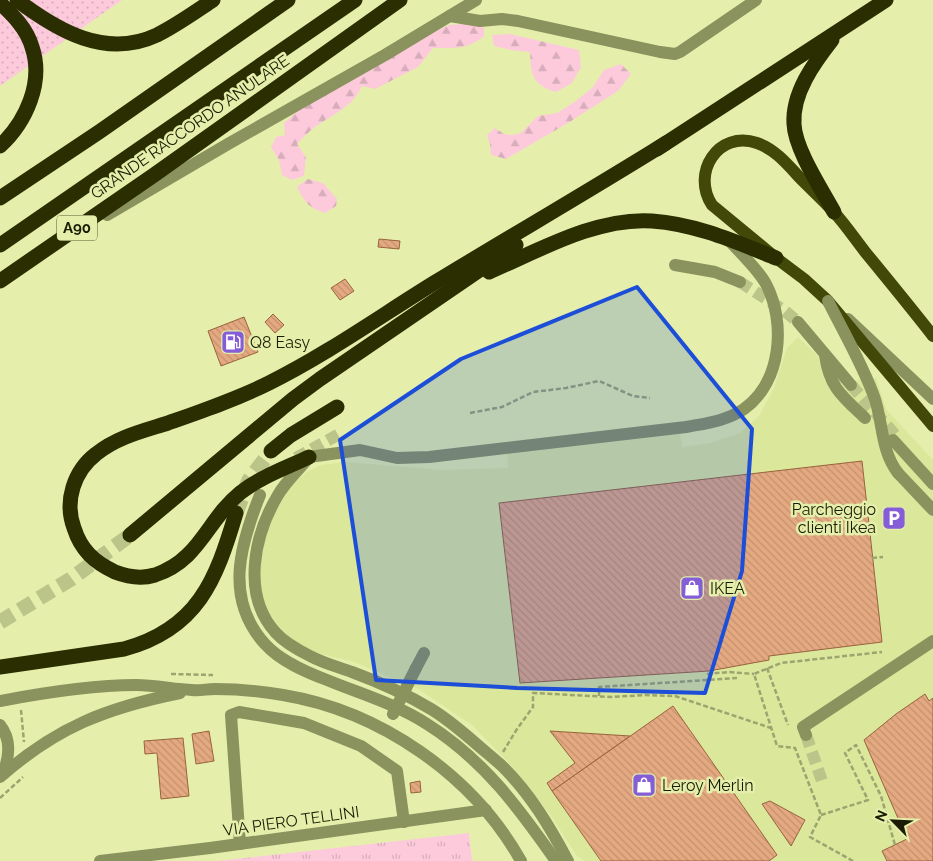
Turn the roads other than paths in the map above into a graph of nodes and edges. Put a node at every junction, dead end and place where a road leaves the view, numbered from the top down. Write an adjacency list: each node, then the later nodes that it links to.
1 (17, 0): 2 (highway)
2 (213, 0)
3 (288, 0): 14 (highway)
4 (355, 0): 17 (highway, GRANDE RACCORDO ANULARE / A90)
5 (400, 0): 19 (highway, GRANDE RACCORDO ANULARE / A90)
6 (476, 0): 10 (street)
7 (756, 0): 10 (street)
8 (886, 0): 11 (highway)
9 (0, 3): 13 (highway)
10 (450, 16): 19 (street)
11 (840, 29): 12 (highway); 15 (highway)
12 (666, 143): 23 (highway); 34 (highway)
13 (0, 146)
14 (0, 198)
15 (834, 212): 18 (main road); 26 (main road)
16 (729, 240): 18 (highway); 23 (highway); 34 (street)
17 (0, 245)
18 (776, 258): 24 (main road)
19 (26, 264): 21 (highway, GRANDE RACCORDO ANULARE / A90)
20 (675, 265): 22 (street)
21 (0, 281)
22 (740, 282)
23 (455, 287): 40 (highway)
24 (828, 301): 29 (street); 32 (main road); 38 (street, bridge)
25 (798, 322): 27 (street)
26 (933, 336)
27 (824, 354): 28 (street); 31 (street)
28 (851, 385)
29 (933, 399)
30 (337, 407): 33 (highway)
31 (865, 418)
32 (933, 426)
33 (271, 451)
34 (309, 457): 59 (street)
35 (933, 477): 36 (street)
36 (933, 484)
37 (260, 495): 52 (street)
38 (932, 509)
39 (236, 513): 43 (highway)
40 (130, 535)
41 (933, 641): 48 (street)
42 (424, 653): 47 (street, bridge)
43 (0, 667)
44 (195, 690): 45 (street); 47 (street); 49 (street)
45 (0, 701)
46 (0, 725): 49 (street)
47 (384, 730): 50 (street)
48 (804, 731)
49 (2, 775)
50 (486, 810): 51 (street, VIA PIERO TELLINI); 56 (street)
51 (404, 822): 53 (street, VIA PIERO TELLINI); 53 (street)
52 (541, 840): 57 (street); 58 (street)
53 (240, 844): 54 (street, VIA PIERO TELLINI)
54 (190, 856): 55 (street, VIA PIERO TELLINI)
55 (100, 861)
56 (521, 861)
57 (551, 861)
58 (556, 861)
59 (568, 861)

